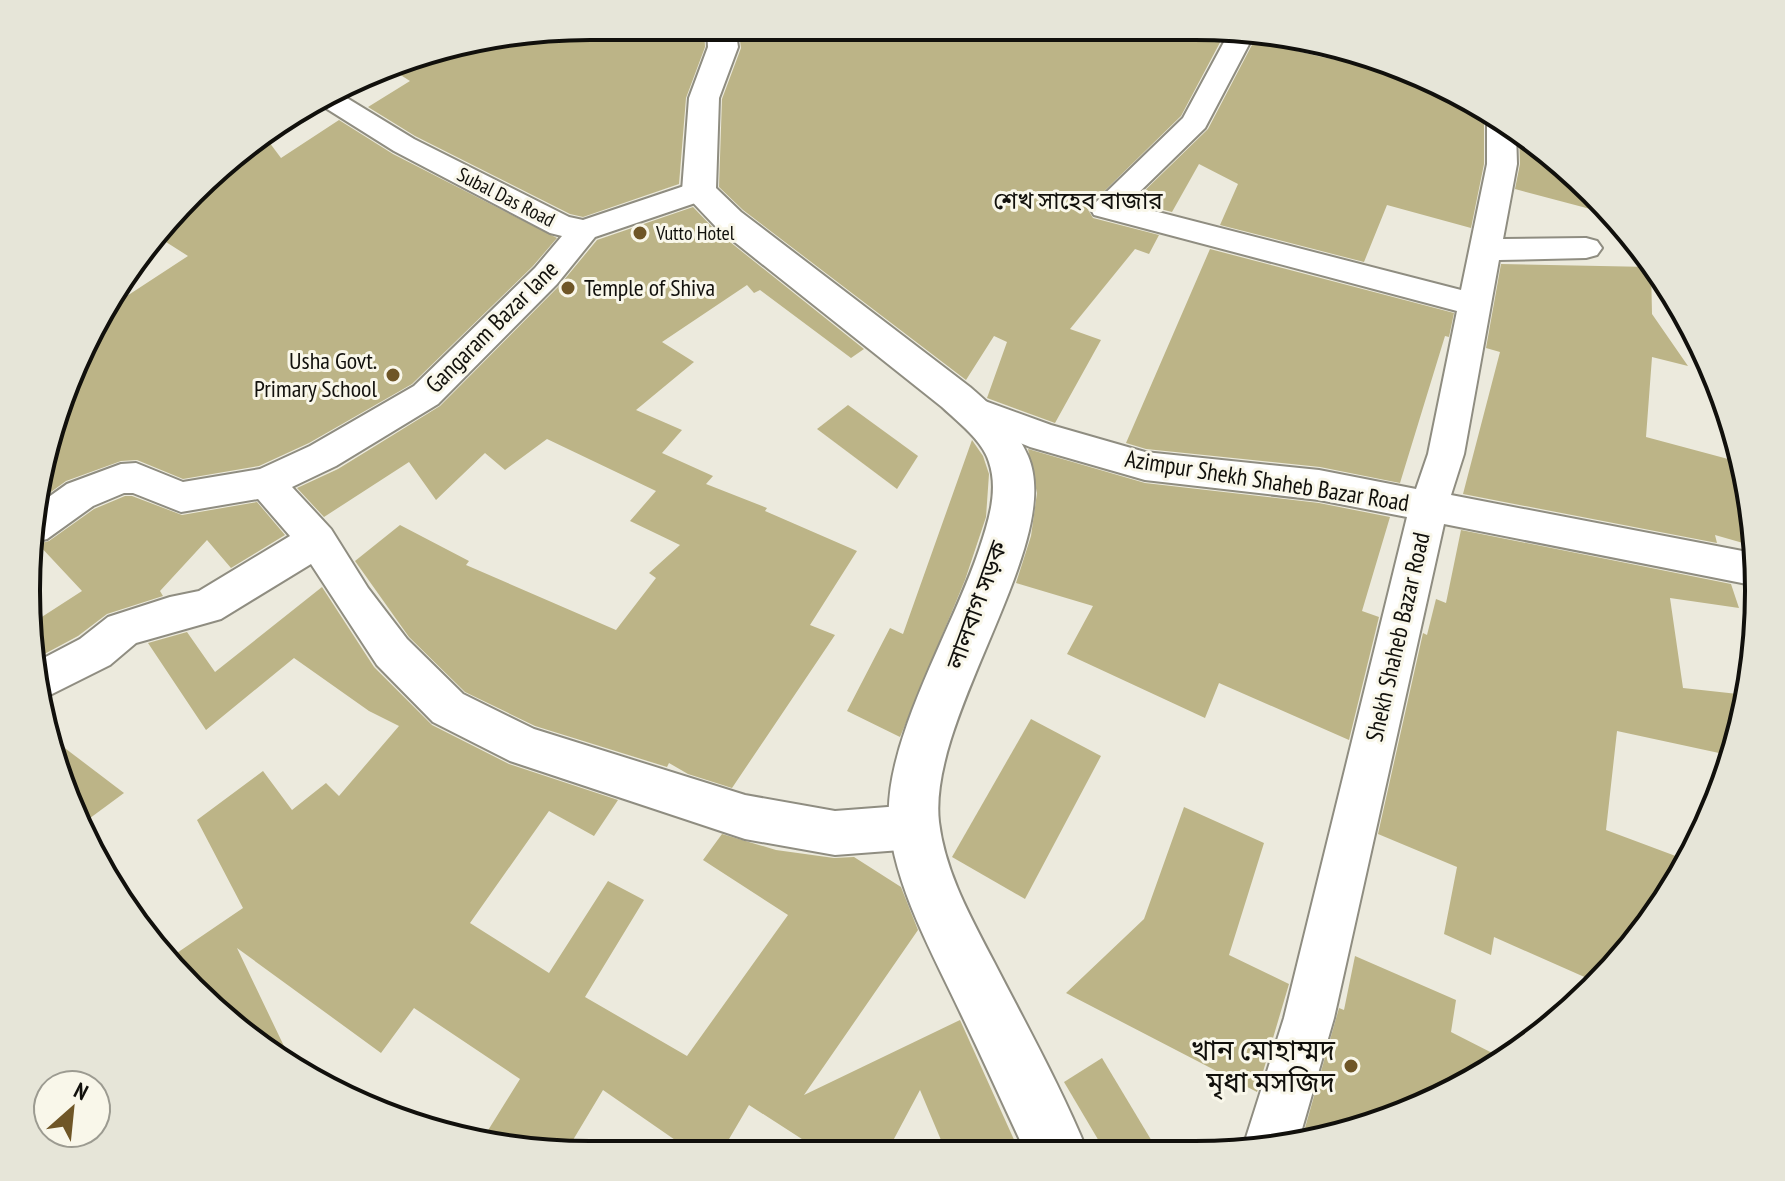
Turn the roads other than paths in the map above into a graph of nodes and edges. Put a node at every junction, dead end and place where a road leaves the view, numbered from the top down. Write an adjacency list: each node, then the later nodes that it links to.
1 (722, 40): 5 (street)
2 (1237, 42): 9 (street)
3 (336, 103): 6 (street, Subal Das Road)
4 (1501, 134): 8 (street, Shekh Shaheb Bazar Road)
5 (699, 191): 6 (street, Subal Das Road); 10 (street, লালবাগ সড়ক)
6 (584, 230): 11 (street, Gangaram Bazar lane)
7 (1586, 248): 8 (street)
8 (1487, 250): 9 (street, Shekh Shaheb Bazar Road)
9 (1476, 305): 12 (street, Shekh Shaheb Bazar Road)
10 (971, 409): 12 (street, Azimpur Shekh Shaheb Bazar Road); 17 (street, লালবাগ সড়ক)
11 (266, 483): 13 (street, Gangaram Bazar lane); 14 (street)
12 (1429, 505): 15 (street, Azimpur Shekh Shaheb Bazar Road); 18 (street, Shekh Shaheb Bazar Road)
13 (45, 520)
14 (317, 540): 16 (street); 17 (street)
15 (1744, 567)
16 (48, 677)
17 (914, 827): 19 (street, লালবাগ সড়ক)
18 (1274, 1135)
19 (1052, 1141)

